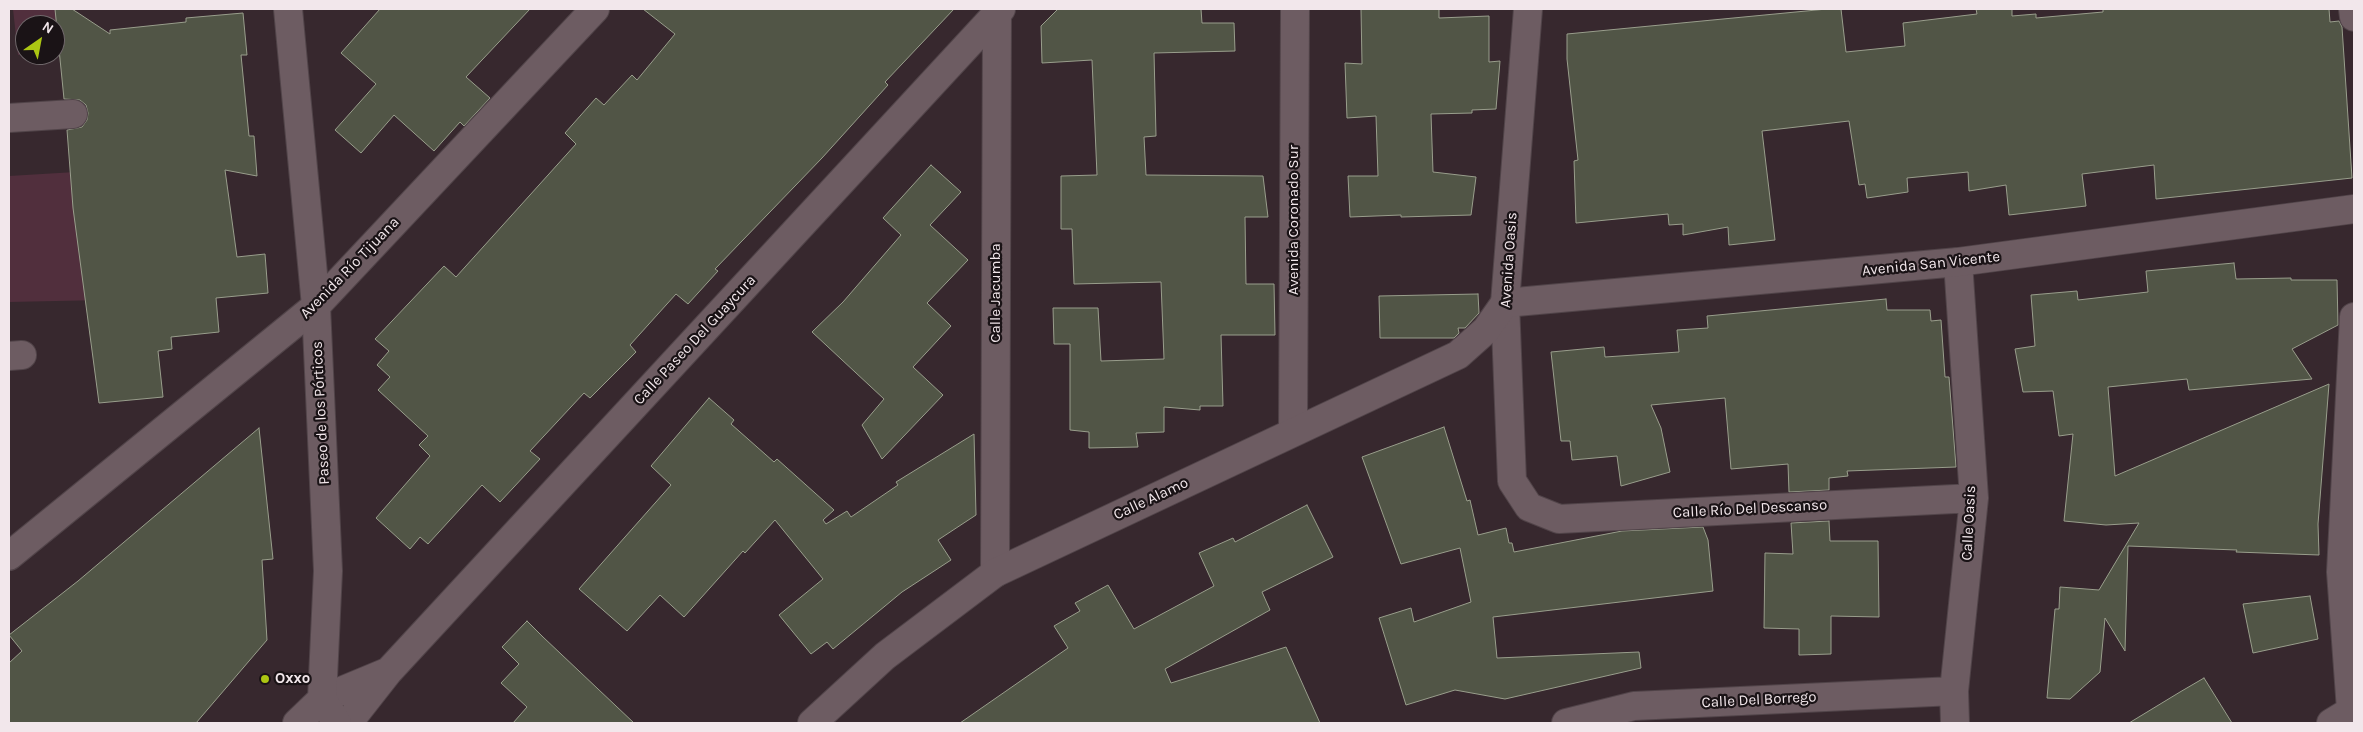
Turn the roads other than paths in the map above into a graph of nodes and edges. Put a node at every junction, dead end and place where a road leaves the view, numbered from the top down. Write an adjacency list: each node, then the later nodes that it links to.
1 (288, 9): 13 (street, Paseo de los Pórticos)
2 (595, 9): 13 (street, Avenida Río Tijuana)
3 (1295, 9): 15 (street, Avenida Coronado Sur)
4 (1528, 9): 12 (street, Avenida Oasis)
5 (2353, 9): 7 (street)
6 (999, 11): 19 (street, Calle Jacumba); 20 (street, Calle Paseo Del Guaycura)
7 (2354, 17)
8 (73, 114): 9 (street)
9 (9, 118)
10 (2354, 209): 11 (street, Avenida San Vicente)
11 (1958, 262): 12 (street, Avenida San Vicente); 16 (street, Calle Oasis)
12 (1505, 304): 15 (street, Calle Alamo); 17 (street, Avenida Oasis)
13 (316, 306): 18 (street, Avenida Río Tijuana); 22 (street, Paseo de los Pórticos)
14 (2354, 317): 23 (street)
15 (1293, 432): 19 (street, Calle Alamo)
16 (1974, 498): 17 (street, Calle Río Del Descanso); 21 (street, Calle Oasis)
17 (1529, 507)
18 (9, 556)
19 (994, 573): 27 (street, Calle Alamo)
20 (388, 672): 22 (street, Calle Paseo Del Guaycura); 26 (street, Calle Paseo Del Guaycura)
21 (1954, 692): 28 (street, Calle Del Borrego); 29 (street, Calle Oasis)
22 (322, 699): 24 (street); 25 (street)
23 (2346, 714)
24 (297, 723)
25 (337, 723)
26 (348, 723)
27 (812, 723)
28 (1566, 723)
29 (1956, 723)

